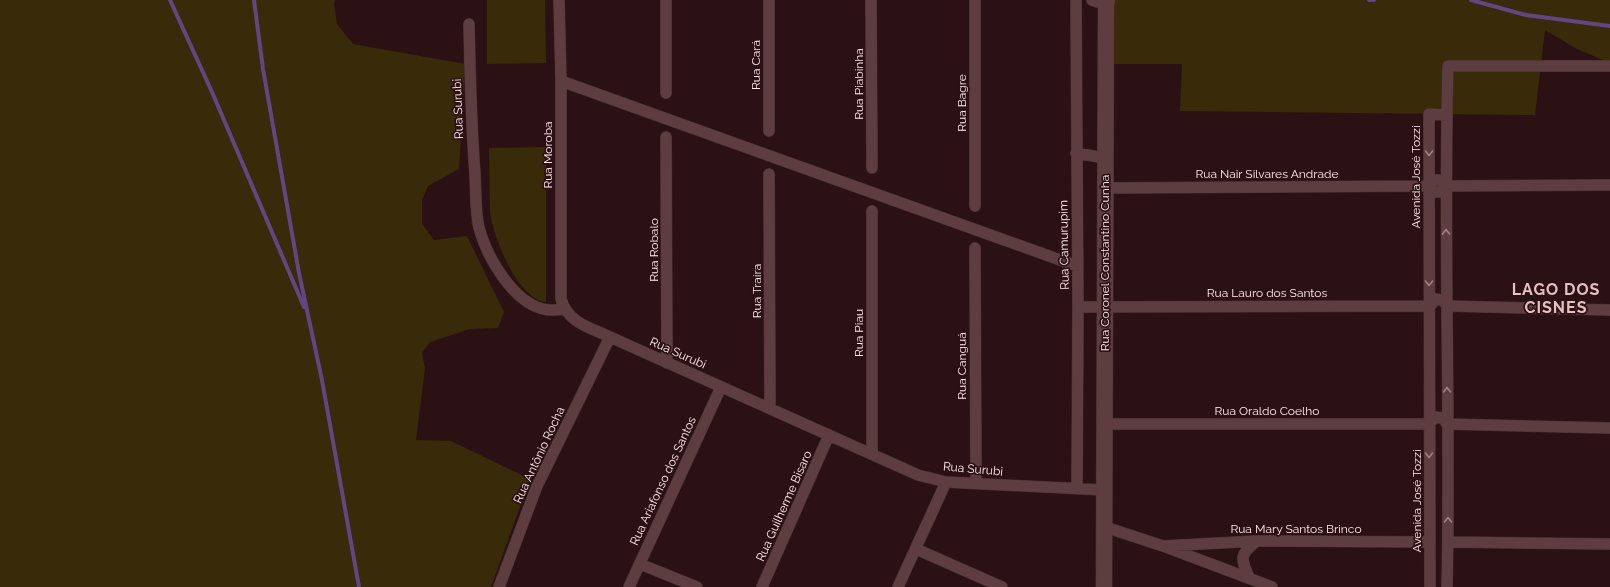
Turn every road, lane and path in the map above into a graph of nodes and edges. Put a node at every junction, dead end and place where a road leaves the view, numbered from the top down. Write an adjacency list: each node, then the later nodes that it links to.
1 (559, 0): 10 (street, Rua Moroba)
2 (666, 0): 11 (street)
3 (769, 0): 13 (street, Rua Cará)
4 (871, 0): 17 (street, Rua Piabinha)
5 (975, 0): 23 (street, Rua Bagre)
6 (1076, 0): 15 (street, Rua Camurupim)
7 (1102, 2): 16 (street, Rua Coronel Constantino Cunha)
8 (469, 24): 31 (street, Rua Surubi)
9 (1610, 66): 12 (street)
10 (561, 81): 26 (street); 31 (street, Rua Moroba)
11 (666, 93)
12 (1447, 114): 20 (street, Avenida José Tozzi, one-way to 20); 21 (street)
13 (770, 131)
14 (666, 137): 34 (street, Rua Robalo)
15 (1076, 153): 16 (street); 26 (street, Rua Camurupim)
16 (1105, 158): 22 (street, Rua Coronel Constantino Cunha)
17 (872, 168)
18 (770, 174): 36 (street, Rua Traíra)
19 (1610, 185): 21 (street, Rua Nair Silvares Andrade)
20 (1429, 186): 21 (street, Rua Nair Silvares Andrade); 22 (street, Rua Nair Silvares Andrade); 27 (street, Avenida José Tozzi, one-way to 27)
21 (1445, 186): 28 (street, one-way to 21)
22 (1105, 188): 30 (street, Rua Coronel Constantino Cunha)
23 (975, 206)
24 (872, 211): 42 (street, Rua Piau)
25 (975, 248): 44 (street, Rua Canguá)
26 (1077, 266): 29 (street, Rua Camurupim)
27 (1430, 306): 28 (street, Rua Lauro dos Santos); 30 (street, Rua Lauro dos Santos); 38 (street, Avenida José Tozzi)
28 (1448, 306): 32 (street, Rua Lauro dos Santos); 39 (street, one-way to 28)
29 (1078, 307): 30 (street, Rua Lauro dos Santos); 45 (street, Rua Camurupim)
30 (1105, 307): 37 (street, Rua Coronel Constantino Cunha)
31 (564, 309): 33 (street, Rua Surubi)
32 (1610, 310)
33 (610, 337): 34 (street, Rua Surubi); 56 (street, Rua Antônio Rocha)
34 (667, 363): 35 (street, Rua Surubi)
35 (721, 387): 36 (street, Rua Surubi); 54 (street, Rua Ariafonso dos Santos)
36 (770, 408): 41 (street, Rua Surubi)
37 (1105, 424): 38 (street, Rua Oraldo Coelho); 46 (street, Rua Coronel Constantino Cunha)
38 (1429, 424): 39 (street, Rua Oraldo Coelho); 49 (street, Avenida José Tozzi, one-way to 49)
39 (1448, 424): 40 (street, Rua Oraldo Coelho); 50 (street, one-way to 39)
40 (1610, 428)
41 (829, 435): 42 (street, Rua Surubi); 59 (street, Rua Guilherme Bisaro)
42 (872, 454): 43 (street, Rua Surubi)
43 (946, 482): 44 (street, Rua Surubi); 53 (street)
44 (976, 483): 45 (street, Rua Surubi)
45 (1077, 489): 46 (street, Rua Surubi)
46 (1104, 490): 47 (street, Rua Coronel Constantino Cunha)
47 (1105, 527): 52 (street); 62 (street, Rua Coronel Constantino Cunha)
48 (1256, 541): 49 (street, Rua Mary Santos Brinco); 52 (street, Rua Mary Santos Brinco); 55 (street)
49 (1430, 542): 50 (street, Rua Mary Santos Brinco); 64 (street, Avenida José Tozzi)
50 (1448, 542): 51 (street, Rua Mary Santos Brinco); 65 (street)
51 (1610, 544)
52 (1163, 546): 55 (street)
53 (916, 549): 60 (street); 61 (street)
54 (640, 564): 57 (street, Rua Ariafonso dos Santos); 58 (street)
55 (1249, 577): 63 (street)
56 (499, 587)
57 (629, 587)
58 (697, 587)
59 (762, 587)
60 (898, 587)
61 (1002, 587)
62 (1104, 587)
63 (1272, 587)
64 (1430, 587)
65 (1447, 587)

